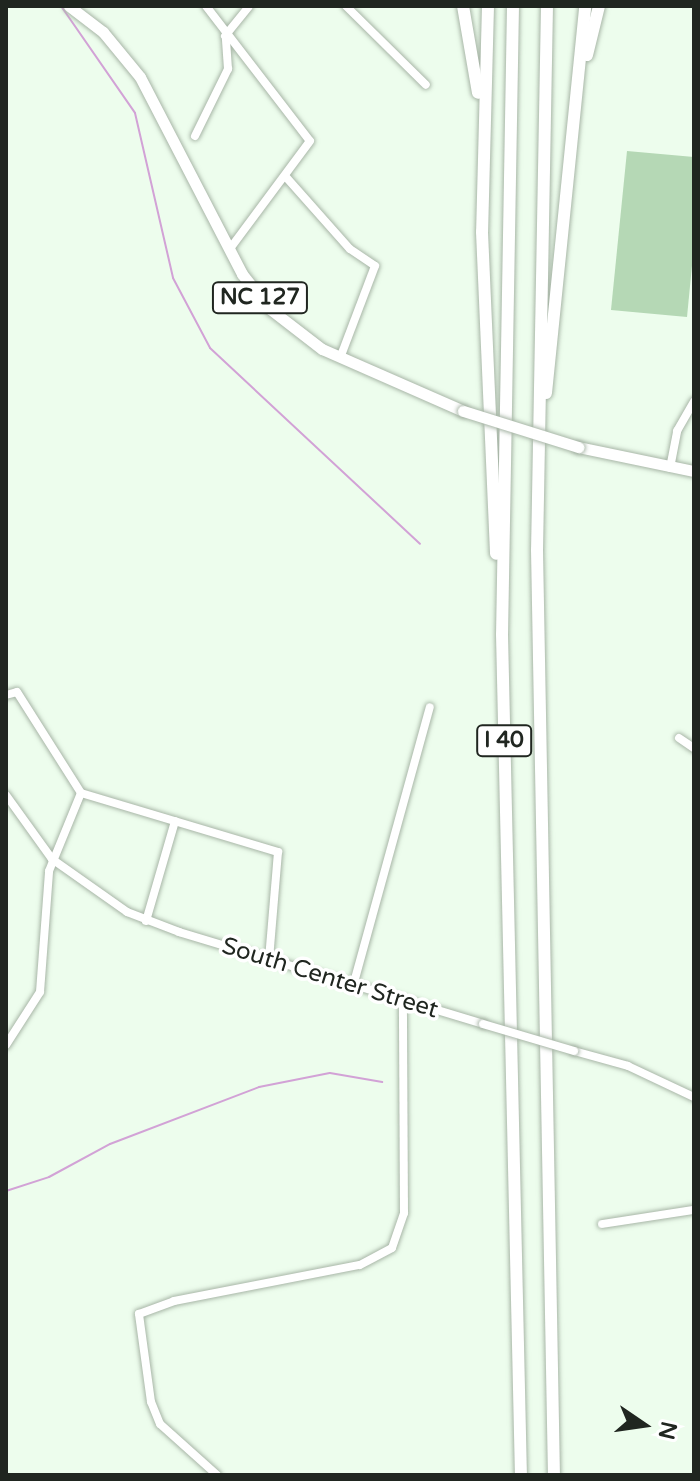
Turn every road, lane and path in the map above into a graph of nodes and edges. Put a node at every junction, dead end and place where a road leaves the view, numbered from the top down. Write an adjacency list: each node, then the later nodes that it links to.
1 (206, 6): 11 (street)
2 (249, 6): 11 (street)
3 (346, 6): 12 (street)
4 (463, 6): 15 (highway)
5 (488, 6): 15 (highway)
6 (513, 6): 23 (highway, I 40)
7 (547, 6): 20 (highway, I 40)
8 (585, 6): 13 (highway)
9 (599, 6): 13 (highway)
10 (73, 7): 17 (main road, NC 127)
11 (225, 36): 14 (street); 16 (street)
12 (426, 85)
13 (574, 117): 20 (highway)
14 (195, 136)
15 (482, 169): 23 (highway)
16 (286, 177): 17 (street); 18 (street)
17 (229, 250): 18 (main road, NC 127)
18 (340, 358): 21 (main road, NC 127, bridge)
19 (694, 402): 21 (street)
20 (539, 460): 42 (highway, I 40)
21 (670, 468): 22 (main road, NC 127)
22 (694, 471)
23 (503, 607): 41 (highway, I 40)
24 (6, 695): 28 (street)
25 (430, 707): 34 (street)
26 (679, 738): 27 (street)
27 (694, 748)
28 (81, 793): 30 (street); 31 (street)
29 (6, 795): 31 (street, South Center Street)
30 (175, 821): 32 (street); 33 (street)
31 (52, 859): 32 (street, South Center Street); 36 (street)
32 (146, 921): 33 (street, South Center Street)
33 (269, 959): 34 (street, South Center Street)
34 (353, 986): 35 (street, South Center Street)
35 (403, 1001): 37 (street, South Center Street, bridge); 40 (street)
36 (6, 1045)
37 (694, 1097)
38 (694, 1210): 39 (street)
39 (602, 1224)
40 (217, 1475)
41 (521, 1475)
42 (554, 1475)

